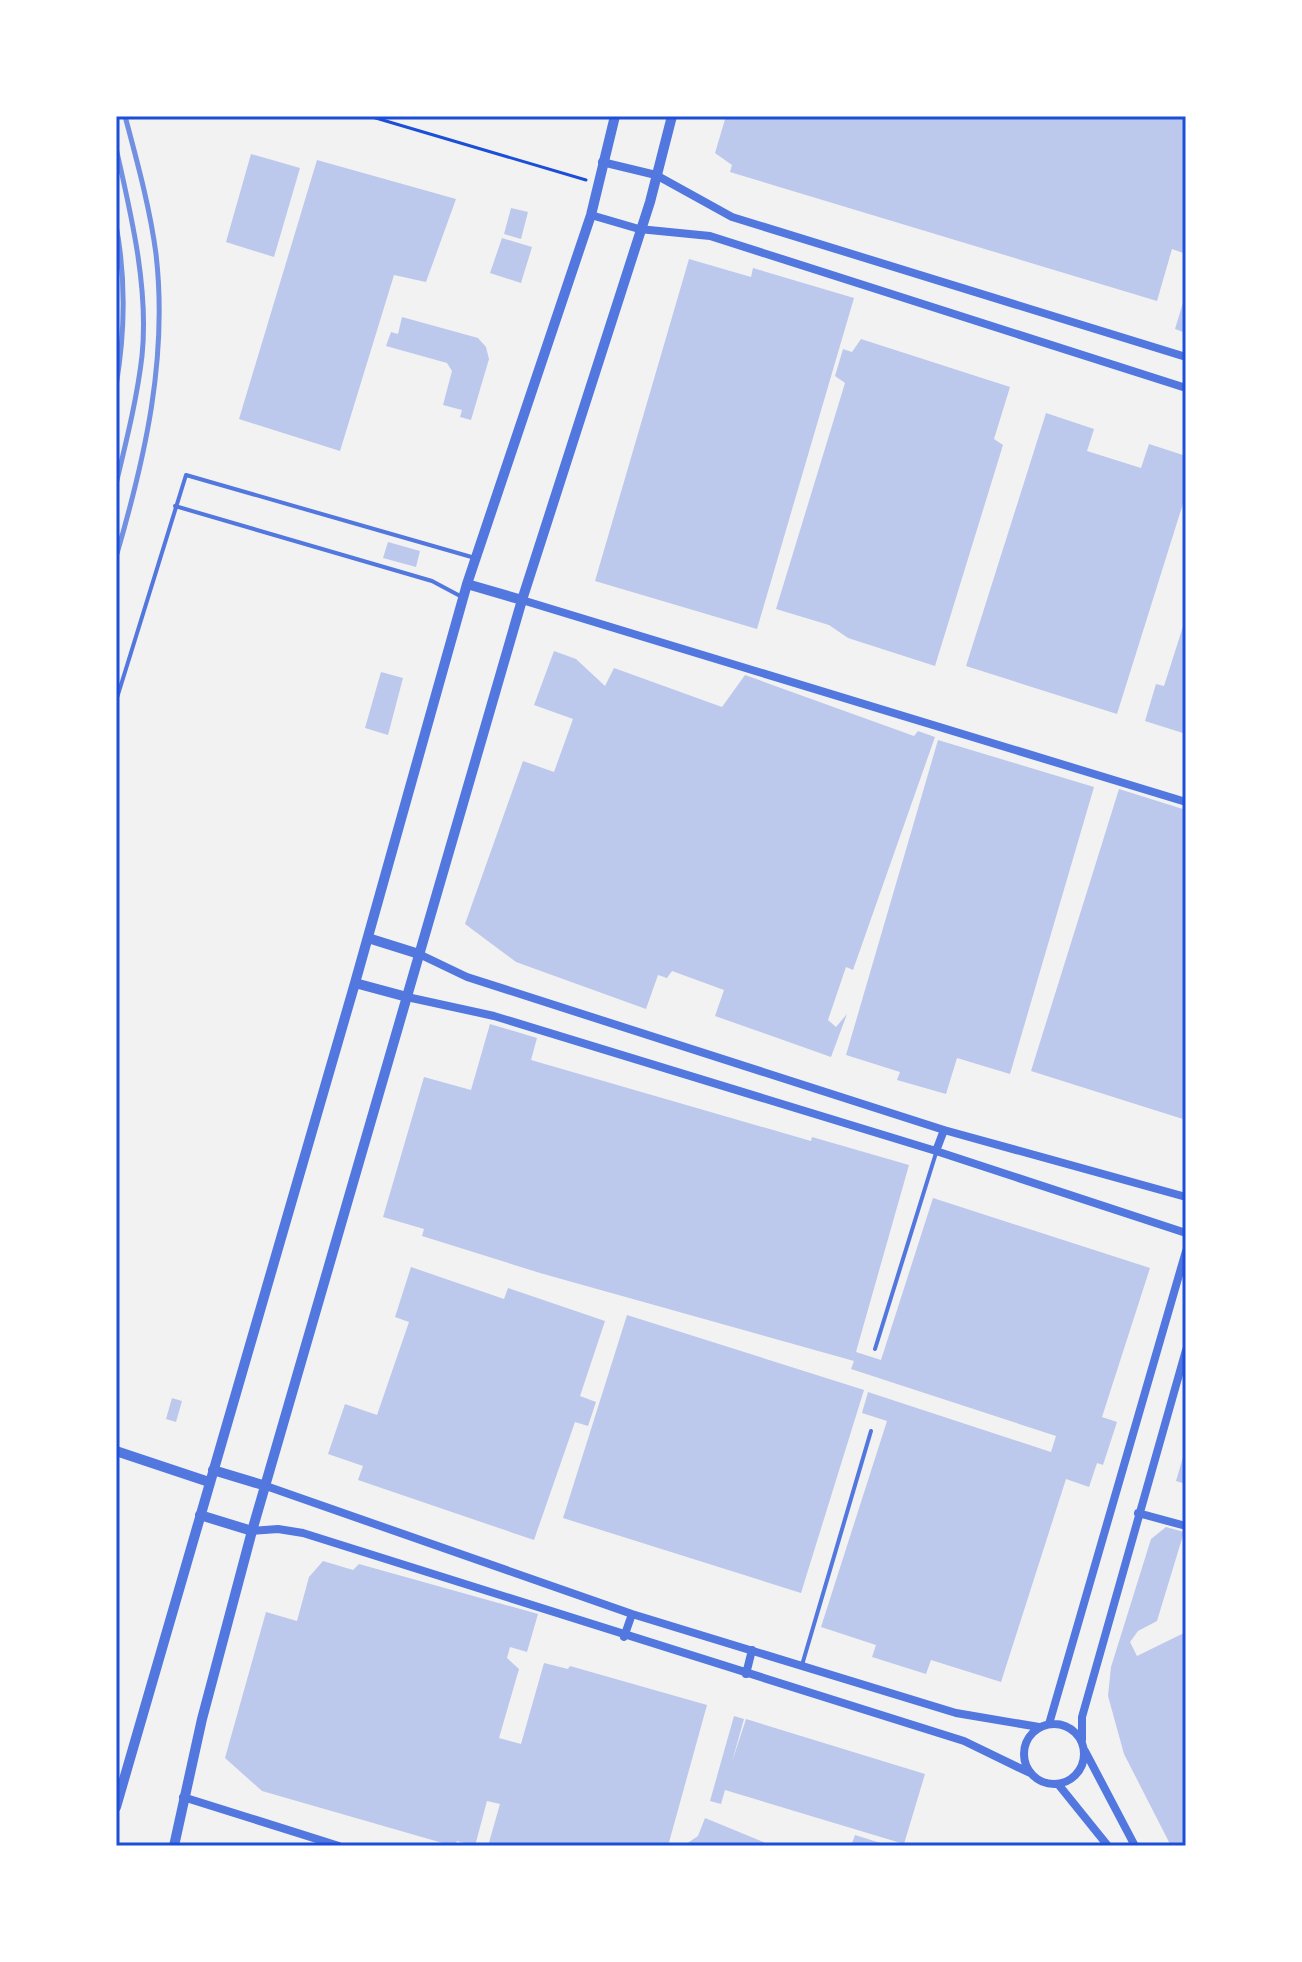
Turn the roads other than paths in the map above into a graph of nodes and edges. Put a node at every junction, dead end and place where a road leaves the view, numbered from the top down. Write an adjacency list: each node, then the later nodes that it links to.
1 (615, 116): 3 (street)
2 (672, 116): 4 (street)
3 (602, 162): 4 (street); 5 (street)
4 (656, 175): 6 (street); 7 (street)
5 (591, 215): 6 (street); 10 (street)
6 (639, 229): 8 (street); 13 (street)
7 (1186, 357)
8 (1186, 388)
9 (175, 506): 10 (lane); 12 (lane); 14 (lane)
10 (475, 559): 11 (street)
11 (467, 584): 12 (street); 13 (street)
12 (464, 598): 16 (street)
13 (522, 600): 15 (street); 17 (street)
14 (116, 701)
15 (1186, 802)
16 (368, 938): 17 (street); 18 (street)
17 (419, 954): 19 (street); 20 (street)
18 (355, 983): 19 (street); 29 (street)
19 (407, 997): 21 (street); 31 (street)
20 (944, 1130): 21 (street); 22 (street)
21 (936, 1151): 23 (street); 25 (lane)
22 (1186, 1197)
23 (1186, 1228)
24 (1186, 1251): 41 (street)
25 (875, 1349)
26 (1186, 1350): 32 (street)
27 (871, 1431): 39 (lane)
28 (116, 1451): 30 (street)
29 (213, 1470): 30 (street); 31 (street)
30 (209, 1482): 33 (street)
31 (266, 1486): 35 (street); 36 (street)
32 (1138, 1513): 34 (street); 43 (street)
33 (200, 1515): 35 (street); 48 (street)
34 (1186, 1526)
35 (252, 1531): 37 (street); 47 (street)
36 (632, 1614): 37 (street); 38 (street)
37 (624, 1637): 40 (street)
38 (752, 1650): 39 (street); 40 (street)
39 (802, 1665): 42 (street)
40 (746, 1674): 45 (street)
41 (1049, 1724): 42 (street); 43 (street)
42 (1039, 1727): 45 (street)
43 (1082, 1740): 44 (street)
44 (1085, 1750): 46 (street); 52 (street)
45 (1030, 1773): 46 (street)
46 (1058, 1784): 51 (street)
47 (183, 1797): 49 (street); 50 (street)
48 (116, 1807)
49 (174, 1846)
50 (339, 1846)
51 (1108, 1846)
52 (1135, 1846)

